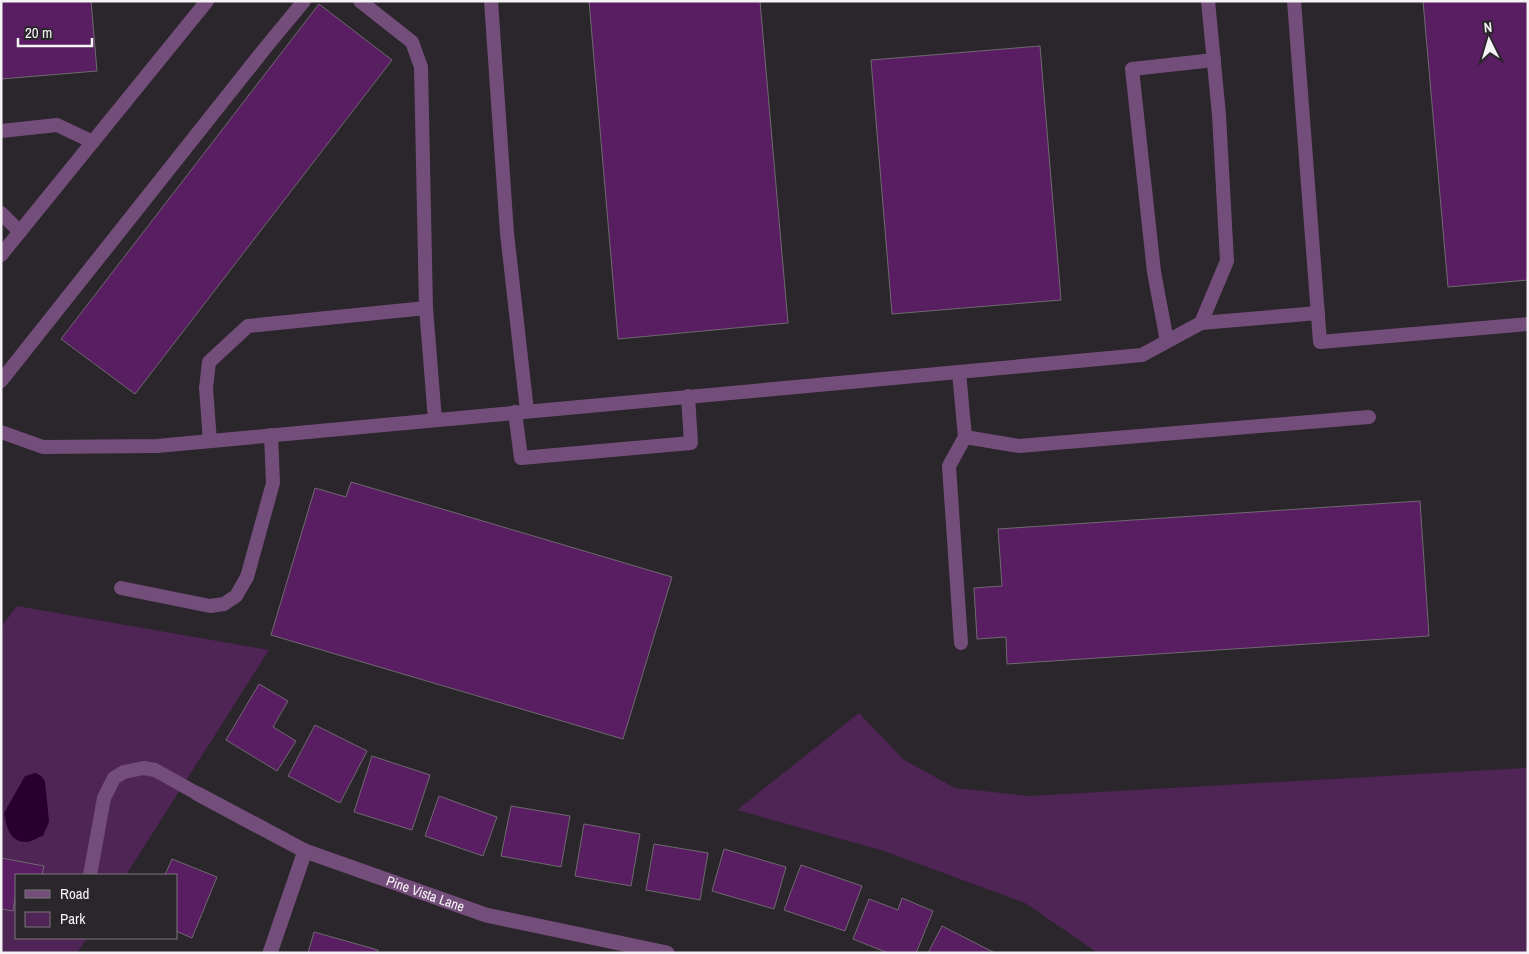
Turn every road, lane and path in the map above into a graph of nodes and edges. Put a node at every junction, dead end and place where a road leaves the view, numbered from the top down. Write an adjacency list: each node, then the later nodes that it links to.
1 (207, 1): 9 (lane)
2 (304, 1): 19 (lane)
3 (360, 1): 13 (lane)
4 (491, 1): 21 (lane)
5 (1208, 1): 7 (lane)
6 (1294, 1): 14 (lane)
7 (1214, 60): 15 (lane); 17 (lane)
8 (1, 131): 9 (lane)
9 (92, 142): 11 (lane)
10 (1, 213): 11 (lane)
11 (20, 232): 12 (lane)
12 (1, 254)
13 (426, 308): 23 (lane); 27 (lane)
14 (1318, 313): 15 (lane); 16 (lane)
15 (1201, 323): 17 (lane)
16 (1528, 324)
17 (1167, 341): 18 (lane)
18 (958, 372): 20 (lane); 26 (lane)
19 (1, 381)
20 (688, 396): 21 (lane); 21 (lane)
21 (521, 412): 23 (lane)
22 (1369, 417): 26 (lane)
23 (435, 420): 25 (lane)
24 (1, 432): 27 (lane)
25 (271, 435): 27 (lane); 28 (lane)
26 (965, 437): 29 (lane)
27 (210, 441)
28 (121, 588)
29 (962, 643)
30 (198, 794): 31 (street, Pine Vista Lane); 32 (lane)
31 (306, 851): 33 (street); 34 (street, Pine Vista Lane)
32 (90, 874)
33 (270, 953)
34 (667, 953)

